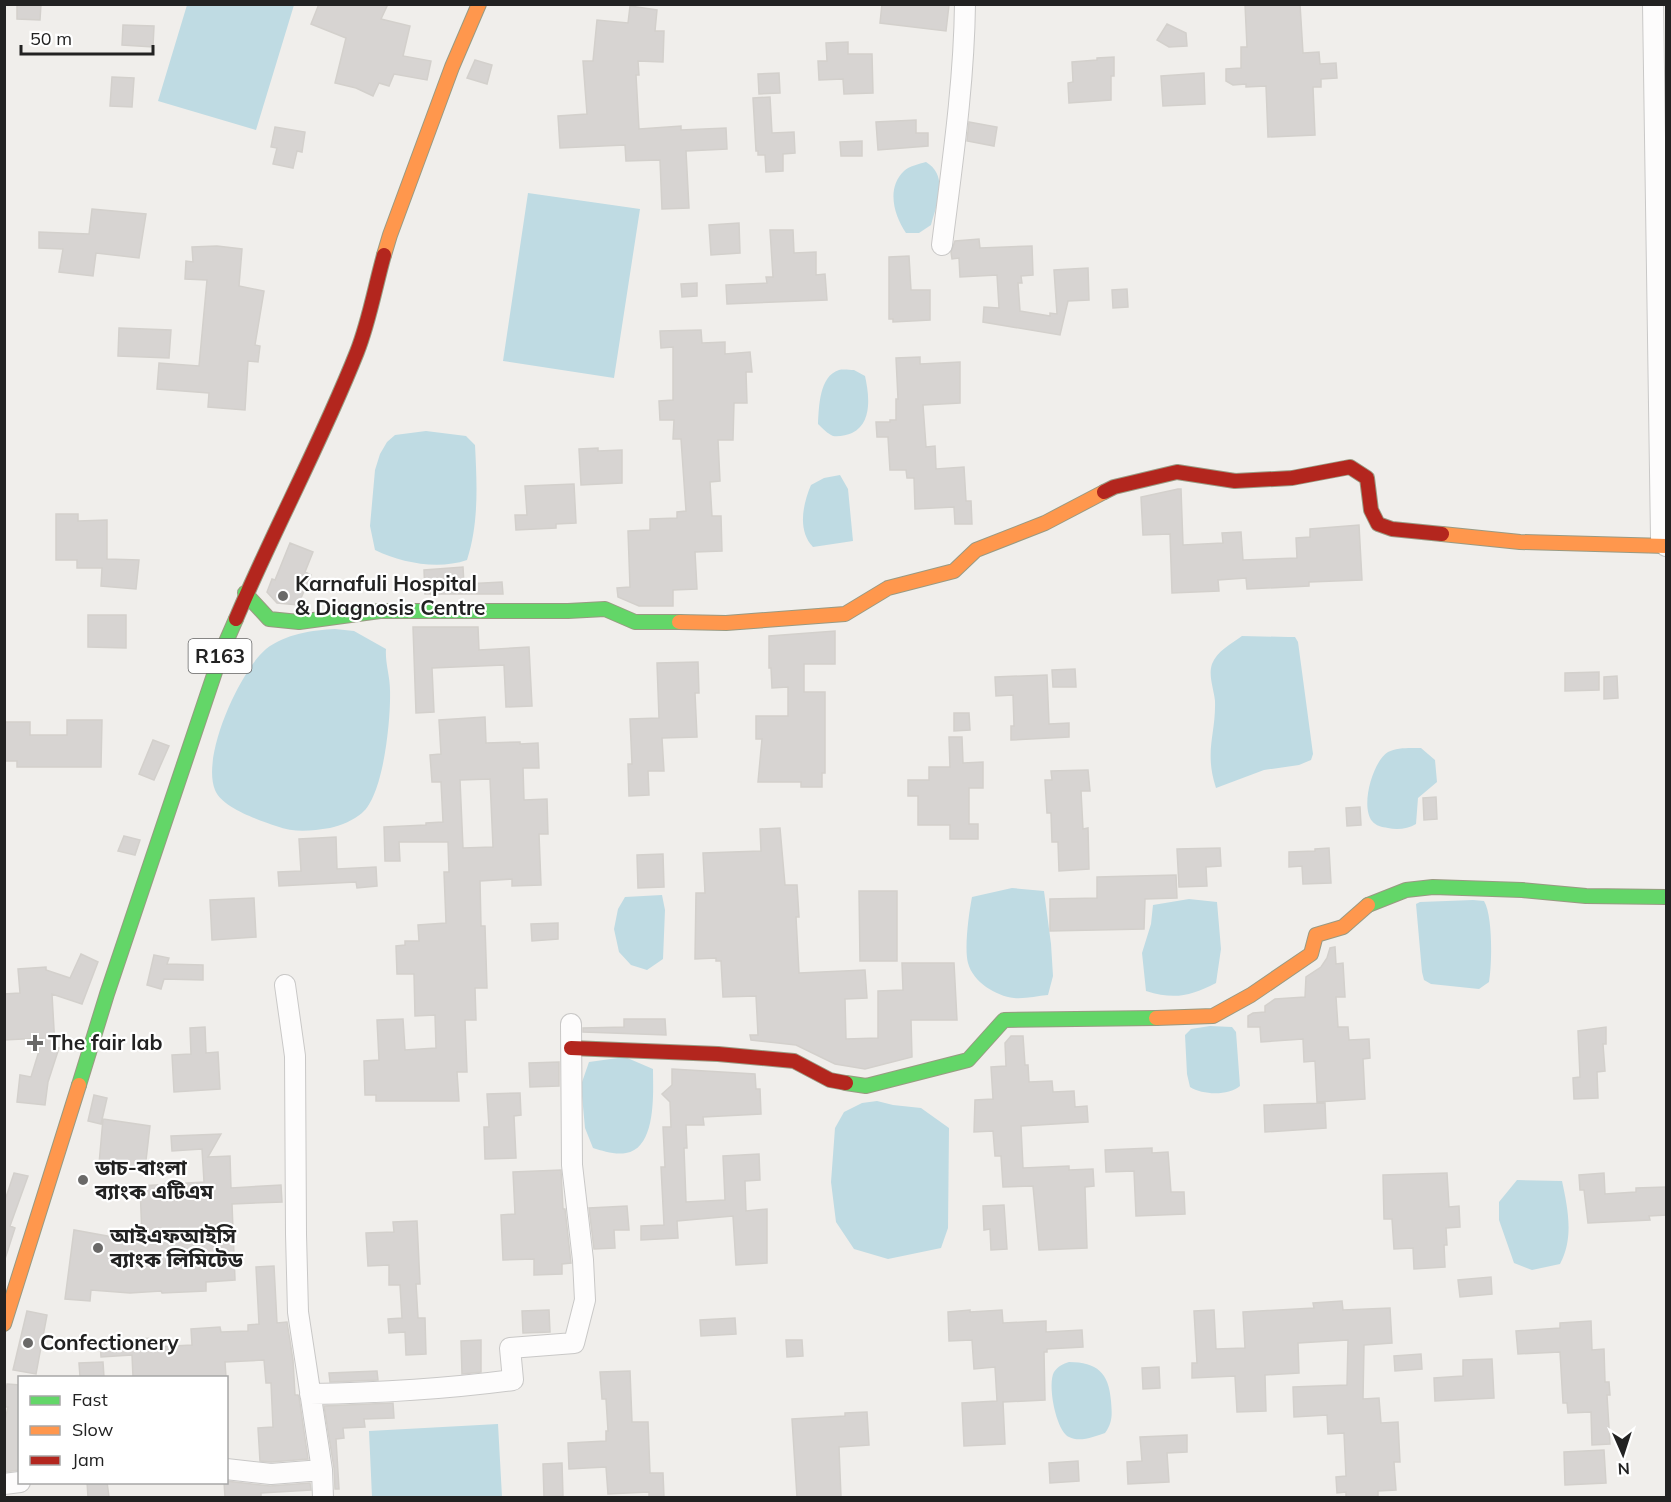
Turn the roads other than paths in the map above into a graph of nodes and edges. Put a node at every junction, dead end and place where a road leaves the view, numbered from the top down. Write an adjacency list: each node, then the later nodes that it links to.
1 (479, 4): 6 (street, R163)
2 (965, 4): 4 (street)
3 (1653, 4): 5 (street)
4 (942, 245)
5 (1666, 546): 6 (street)
6 (245, 593): 11 (street, R163)
7 (1666, 897): 10 (street)
8 (285, 985): 12 (street)
9 (571, 1024): 10 (street)
10 (571, 1048): 12 (street)
11 (4, 1324)
12 (310, 1394): 14 (street)
13 (228, 1469): 14 (street)
14 (322, 1470): 15 (street)
15 (323, 1497)

